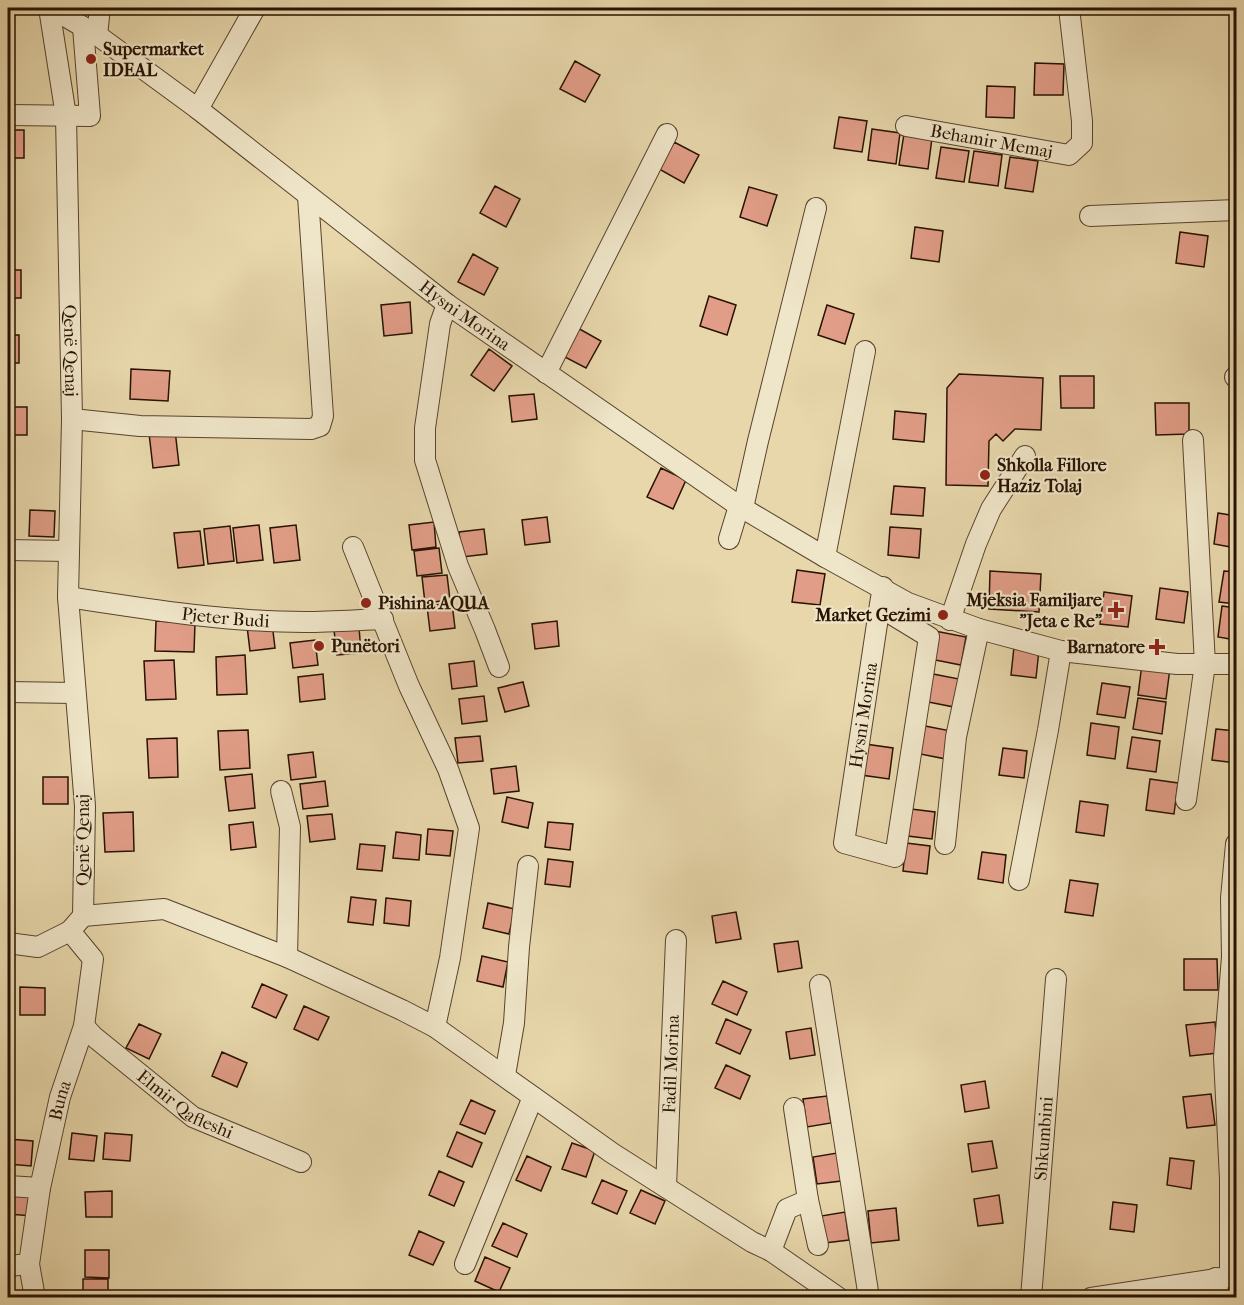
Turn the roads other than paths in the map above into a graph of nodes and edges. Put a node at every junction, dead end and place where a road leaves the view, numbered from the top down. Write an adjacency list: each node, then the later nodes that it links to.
1 (50, 8): 5 (street, Hysni Morina); 8 (street, Qenë Qenaj)
2 (100, 8): 5 (street)
3 (255, 8): 6 (street)
4 (1069, 8): 9 (street, Behamir Memaj)
5 (90, 31): 6 (street, Hysni Morina); 8 (street)
6 (198, 109): 11 (street, Hysni Morina)
7 (8, 115): 8 (street)
8 (66, 116): 18 (street, Qenë Qenaj)
9 (906, 126)
10 (667, 134): 17 (street)
11 (308, 196): 15 (street, Hysni Morina); 18 (street)
12 (816, 208): 21 (street)
13 (1236, 210): 14 (street)
14 (1089, 216)
15 (447, 304): 17 (street, Hysni Morina); 35 (street)
16 (865, 351): 26 (street)
17 (546, 373): 21 (street, Hysni Morina)
18 (72, 419): 25 (street, Qenë Qenaj)
19 (1193, 440): 33 (street)
20 (1025, 456): 30 (street)
21 (741, 507): 22 (street); 26 (street, Hysni Morina)
22 (729, 539)
23 (353, 547): 29 (street)
24 (8, 550): 25 (street)
25 (69, 551): 28 (street, Qenë Qenaj)
26 (825, 557): 27 (street, Hysni Morina)
27 (881, 596): 27 (street, Hysni Morina); 30 (street, Hysni Morina)
28 (68, 597): 29 (street, Pjeter Budi); 37 (street, Qenë Qenaj)
29 (383, 619): 52 (street)
30 (950, 620): 31 (street, Hysni Morina)
31 (979, 629): 32 (street, Hysni Morina); 41 (street)
32 (1061, 651): 33 (street, Hysni Morina); 44 (street)
33 (1205, 664): 34 (street, Hysni Morina); 40 (street)
34 (1236, 664)
35 (499, 668)
36 (8, 679): 37 (street)
37 (74, 686): 38 (street); 45 (street, Qenë Qenaj)
38 (8, 692)
39 (281, 791): 48 (street)
40 (1186, 800)
41 (945, 844)
42 (1236, 844): 66 (street)
43 (528, 867): 53 (street)
44 (1019, 880)
45 (77, 924): 47 (street); 48 (street); 51 (street, Buna)
46 (676, 940): 58 (street, Fadil Morina)
47 (8, 943)
48 (287, 957): 52 (street)
49 (1056, 979): 70 (street, Shkumbini)
50 (820, 985): 69 (street)
51 (84, 1026): 56 (street, Elmir Qafleshi); 59 (street, Buna)
52 (435, 1027): 53 (street)
53 (505, 1075): 54 (street)
54 (533, 1097): 58 (street); 64 (street)
55 (794, 1108): 60 (street)
56 (301, 1162)
57 (8, 1186): 59 (street)
58 (666, 1187): 62 (street)
59 (40, 1188): 63 (street, Buna)
60 (808, 1200): 61 (street); 62 (street)
61 (818, 1245)
62 (771, 1251): 68 (street)
63 (29, 1264): 65 (street); 67 (street, Buna)
64 (465, 1264)
65 (8, 1266)
66 (1228, 1277): 71 (street); 72 (street)
67 (34, 1298)
68 (839, 1298)
69 (869, 1298)
70 (1030, 1298)
71 (1091, 1298)
72 (1219, 1298)

